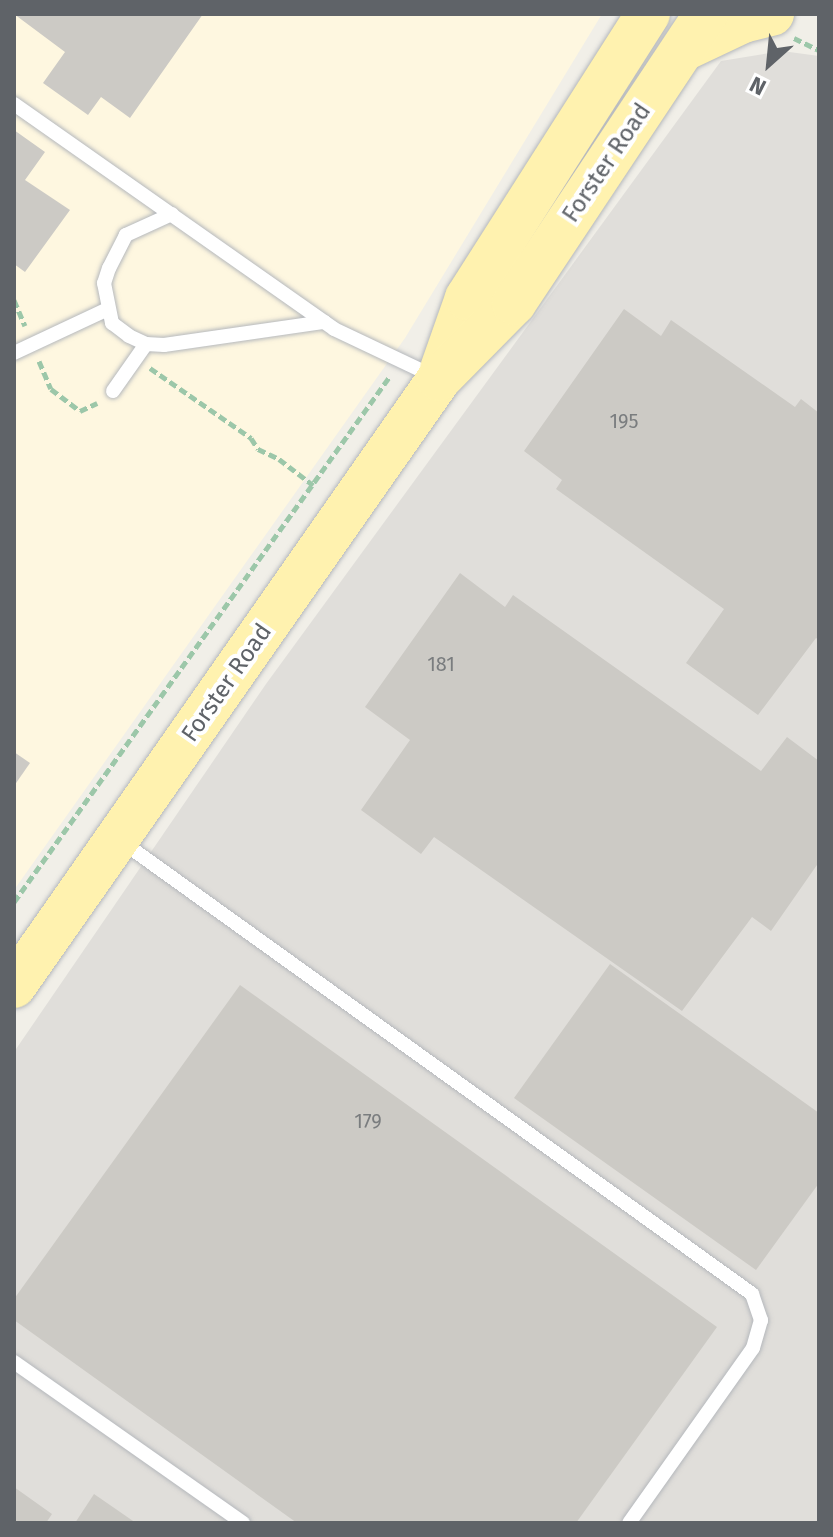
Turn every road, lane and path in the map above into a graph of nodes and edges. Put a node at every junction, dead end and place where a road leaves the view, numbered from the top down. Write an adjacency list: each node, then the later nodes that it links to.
1 (648, 14): 12 (main road, Forster Road)
2 (772, 14): 3 (main road)
3 (695, 32): 12 (main road, Forster Road)
4 (14, 104): 5 (lane)
5 (172, 214): 7 (lane); 8 (lane)
6 (14, 300): 9 (path)
7 (108, 309): 9 (lane); 10 (lane)
8 (324, 322): 10 (lane); 12 (lane)
9 (32, 344): 11 (lane); 14 (path)
10 (146, 344): 14 (lane)
11 (14, 353)
12 (420, 369): 15 (path); 16 (main road, Forster Road)
13 (141, 376): 15 (path)
14 (111, 394)
15 (313, 485): 17 (path)
16 (118, 838): 18 (main road, Forster Road); 21 (lane)
17 (14, 902)
18 (14, 986)
19 (14, 1362): 20 (lane)
20 (243, 1523)
21 (629, 1523)

